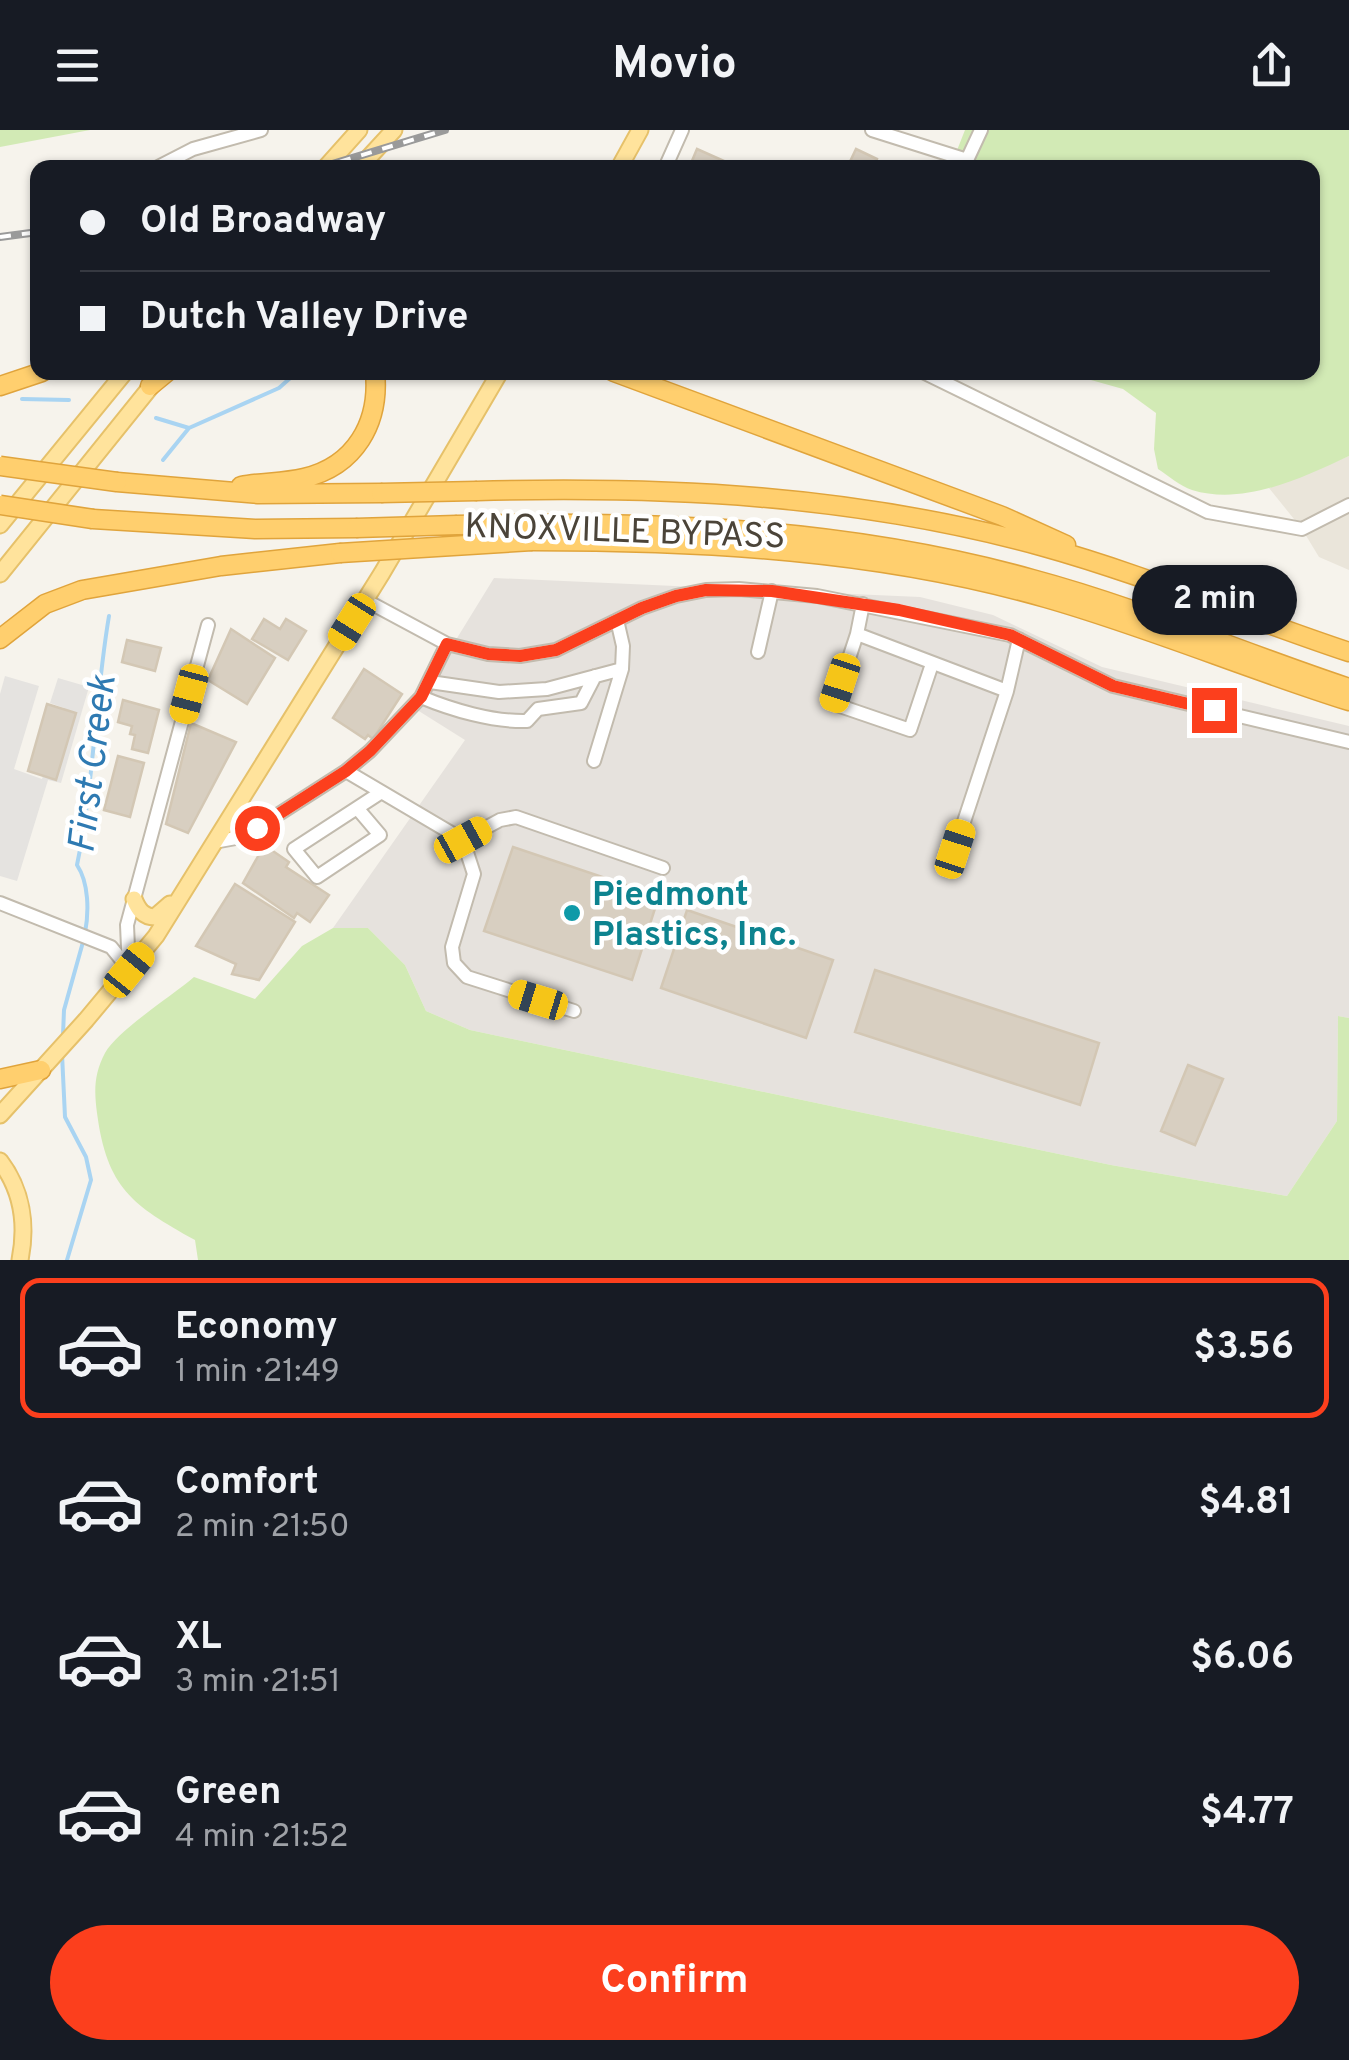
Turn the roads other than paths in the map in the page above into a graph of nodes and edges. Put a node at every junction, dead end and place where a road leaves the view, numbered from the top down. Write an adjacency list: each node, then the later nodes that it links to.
1 (261, 130): 10 (street)
2 (344, 130): 9 (street)
3 (359, 130): 9 (main road)
4 (394, 130): 12 (main road)
5 (640, 130): 13 (main road)
6 (682, 130): 14 (street)
7 (872, 130): 8 (street)
8 (982, 130)
9 (339, 154): 11 (main road)
10 (172, 160)
11 (333, 160)
12 (366, 160)
13 (623, 160)
14 (669, 160)
15 (30, 376): 22 (highway)
16 (118, 380): 27 (main road)
17 (158, 380): 28 (main road)
18 (375, 380): 24 (highway)
19 (495, 380): 31 (main road)
20 (636, 380): 29 (highway)
21 (940, 380): 26 (street)
22 (0, 386)
23 (0, 466): 24 (highway, KNOXVILLE BYPASS, bridge)
24 (218, 490): 29 (highway, KNOXVILLE BYPASS, bridge)
25 (0, 505): 45 (highway, KNOXVILLE BYPASS, bridge)
26 (1349, 505)
27 (0, 525)
28 (0, 574)
29 (1135, 576): 40 (highway, KNOXVILLE BYPASS)
30 (772, 591): 32 (street); 33 (street); 39 (street)
31 (366, 600): 38 (street); 55 (main road)
32 (863, 604): 35 (street); 37 (street)
33 (618, 620): 38 (street); 42 (street)
34 (208, 625): 59 (street)
35 (857, 634): 41 (street); 41 (street)
36 (0, 639): 48 (highway, bridge)
37 (1019, 640): 46 (street); 49 (street)
38 (447, 644): 44 (street)
39 (758, 652)
40 (1349, 652)
41 (932, 664): 46 (street)
42 (622, 669): 43 (street); 50 (street)
43 (594, 676): 44 (street); 47 (street)
44 (430, 682): 47 (street)
45 (1349, 688)
46 (1007, 691): 56 (street)
47 (421, 697): 51 (street)
48 (1349, 701)
49 (1349, 742)
50 (594, 761)
51 (346, 771): 52 (street); 55 (street)
52 (380, 793): 53 (street); 54 (street)
53 (357, 808): 53 (street)
54 (463, 840): 57 (street); 62 (street)
55 (214, 842): 58 (main road)
56 (955, 849)
57 (663, 868)
58 (189, 882): 59 (main road); 61 (main road)
59 (134, 899): 61 (street)
60 (0, 904): 61 (street)
61 (129, 970): 63 (main road)
62 (574, 1011)
63 (47, 1064): 64 (highway); 65 (main road)
64 (0, 1079)
65 (0, 1115)
66 (0, 1161): 67 (main road)
67 (20, 1260)

